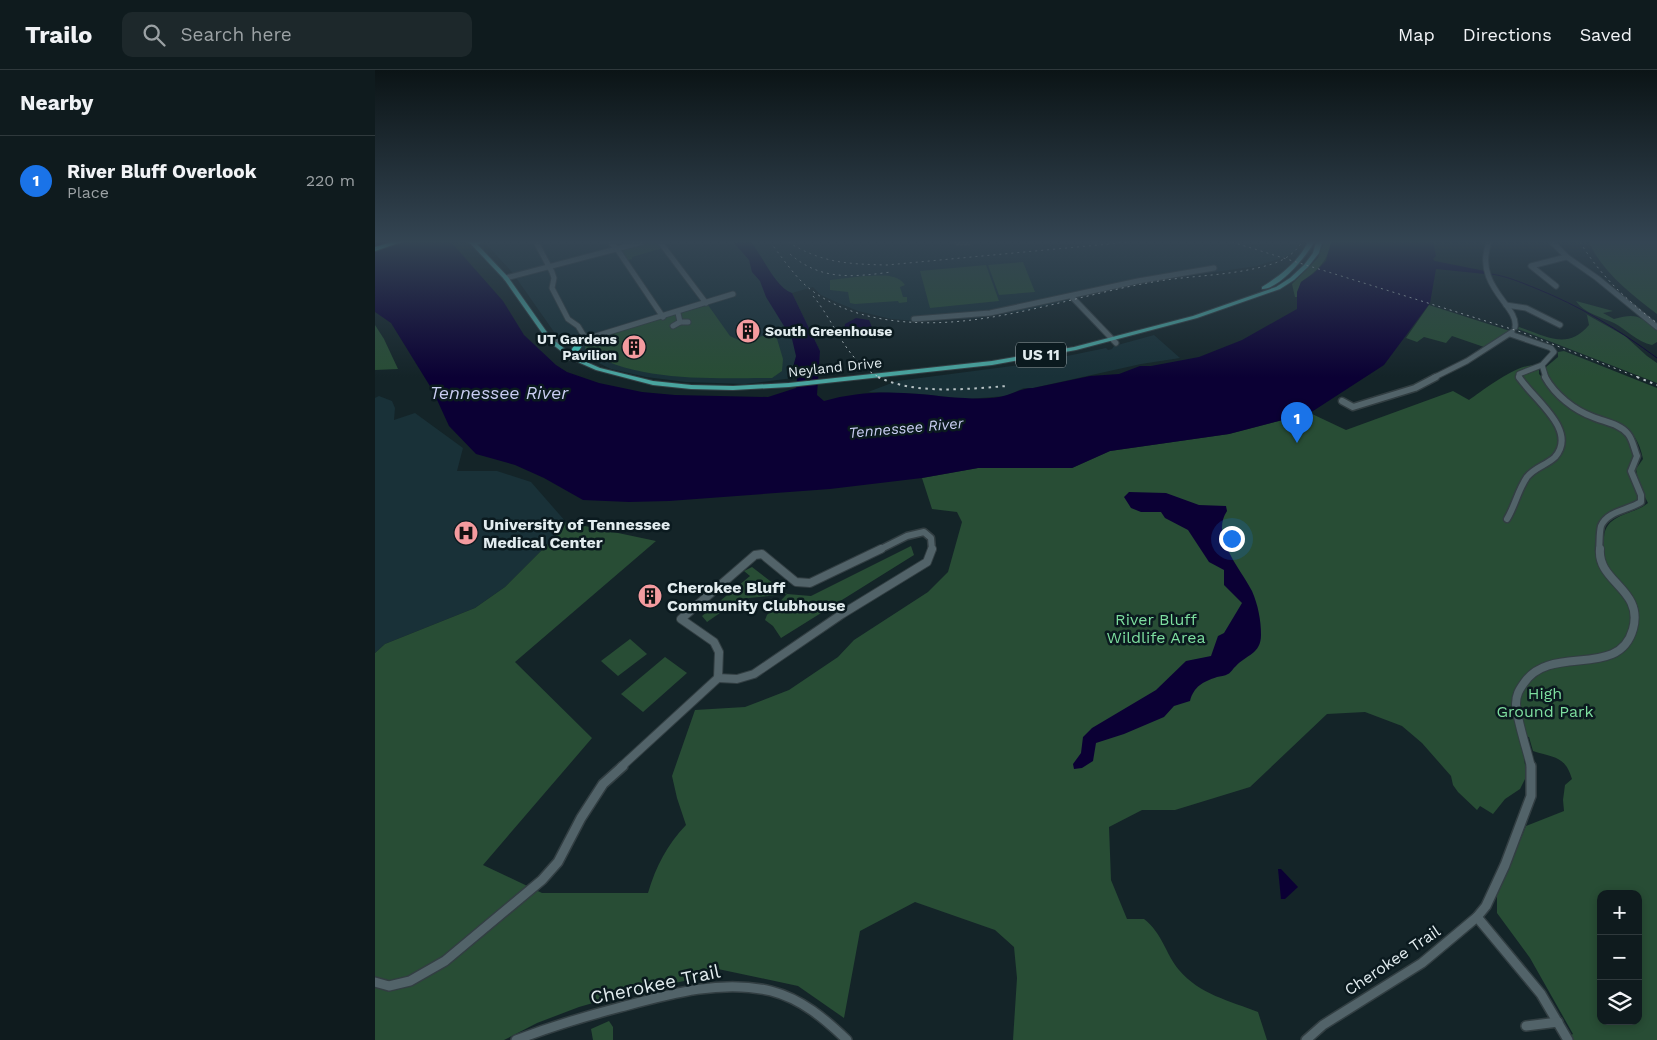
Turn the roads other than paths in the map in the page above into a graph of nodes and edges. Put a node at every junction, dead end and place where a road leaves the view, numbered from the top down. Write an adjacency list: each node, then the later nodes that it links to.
1 (513, 287): 24 (main road, Neyland Drive / US 11)
2 (552, 287): 25 (street)
3 (643, 287): 16 (street)
4 (694, 287): 13 (street)
5 (1108, 287): 11 (street)
6 (1264, 287): 12 (main road, Neyland Drive / US 11)
7 (1278, 287): 12 (main road, Neyland Drive / US 11)
8 (1494, 287): 14 (street)
9 (1606, 287): 22 (street)
10 (733, 294): 13 (street)
11 (1071, 296): 17 (street); 26 (street)
12 (1249, 297): 26 (main road, Neyland Drive / US 11)
13 (706, 303): 16 (street)
14 (1506, 305): 20 (street); 23 (street)
15 (678, 313): 18 (street)
16 (663, 317): 25 (street)
17 (914, 318)
18 (680, 322): 19 (street); 21 (street)
19 (688, 322)
20 (1560, 325)
21 (673, 326)
22 (1657, 327)
23 (1512, 331): 29 (street); 32 (street)
24 (549, 338): 25 (street); 27 (main road, Neyland Drive / US 11)
25 (583, 341): 27 (street); 28 (highway)
26 (1114, 341): 30 (main road, Neyland Drive / US 11)
27 (561, 349): 28 (main road, Neyland Drive / US 11)
28 (573, 358): 31 (main road, Neyland Drive / US 11)
29 (1542, 365): 33 (street); 35 (street, Cherokee Trail)
30 (827, 381): 31 (main road, Neyland Drive / US 11)
31 (789, 385)
32 (1342, 401)
33 (1507, 519)
34 (718, 678): 34 (street); 36 (street)
35 (1477, 917): 37 (street); 41 (street, Cherokee Trail)
36 (375, 982)
37 (1557, 1022): 38 (street); 42 (street)
38 (1526, 1026)
39 (516, 1040): 40 (street, Cherokee Trail)
40 (847, 1040)
41 (1306, 1040)
42 (1568, 1040)

